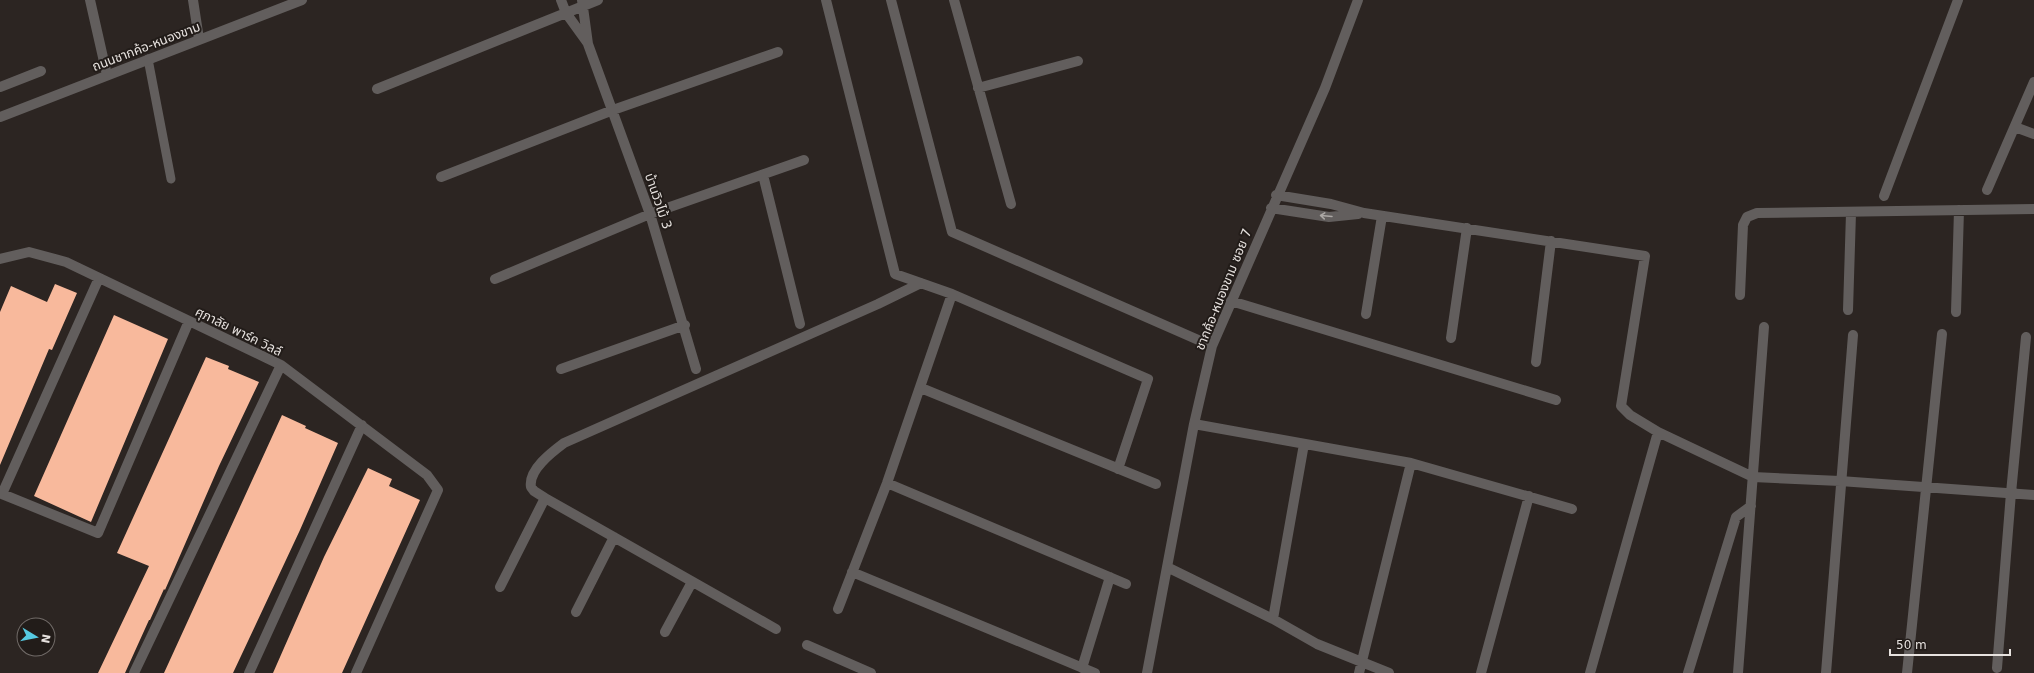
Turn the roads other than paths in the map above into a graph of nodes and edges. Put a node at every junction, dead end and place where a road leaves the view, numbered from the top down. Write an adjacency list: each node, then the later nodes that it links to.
1 (90, 0): 19 (street)
2 (193, 0): 13 (street)
3 (302, 0): 13 (street, ถนนชากค้อ-หนองขาม)
4 (562, 0): 12 (street, บ้านวิวไม้ 3)
5 (598, 0): 11 (street)
6 (826, 0): 48 (street)
7 (891, 0): 63 (street)
8 (954, 0): 22 (street)
9 (1358, 0): 33 (street, ชากค้อ-หนองขาม ซอย 7)
10 (1958, 0): 34 (street)
11 (583, 3): 12 (street); 14 (street, บ้านวิวไม้ 3)
12 (566, 13): 14 (street, บ้านวิวไม้ 3); 23 (street)
13 (199, 39): 16 (street, ถนนชากค้อ-หนองขาม)
14 (588, 44): 24 (street, บ้านวิวไม้ 3)
15 (778, 52): 24 (street)
16 (148, 59): 19 (street, ถนนชากค้อ-หนองขาม); 31 (lane)
17 (1078, 61): 22 (street)
18 (41, 71): 21 (street)
19 (108, 75): 25 (street, ถนนชากค้อ-หนองขาม)
20 (2034, 82): 26 (street)
21 (0, 87)
22 (978, 88): 35 (street)
23 (377, 89)
24 (613, 110): 30 (street); 41 (street, บ้านวิวไม้ 3)
25 (0, 117)
26 (2015, 127): 27 (street); 32 (street)
27 (2034, 134)
28 (804, 160): 29 (street)
29 (763, 175): 41 (street); 56 (street)
30 (441, 177)
31 (171, 179)
32 (1987, 190)
33 (1276, 195): 36 (street, ชากค้อ-หนองขาม ซอย 7); 39 (street)
34 (1884, 196)
35 (1011, 204)
36 (1271, 208): 39 (street, one-way to 36); 51 (street, ชากค้อ-หนองขาม ซอย 7)
37 (2034, 209): 38 (street)
38 (1959, 210): 40 (street); 53 (street)
39 (1364, 213): 42 (street)
40 (1851, 213): 50 (street); 52 (street)
41 (650, 214): 47 (street); 57 (street, บ้านวิวไม้ 3)
42 (1382, 216): 43 (street); 54 (street)
43 (1468, 228): 44 (street); 62 (street)
44 (1551, 241): 64 (street); 72 (street)
45 (0, 259): 46 (street, ศุภาลัย พาร์ค วิลล์)
46 (99, 278): 55 (street, ศุภาลัย พาร์ค วิลล์); 55 (street)
47 (495, 279)
48 (921, 283): 49 (street); 84 (street)
49 (952, 294): 68 (street); 75 (street)
50 (1740, 295)
51 (1232, 301): 63 (street, ชากค้อ-หนองขาม ซอย 7); 69 (street)
52 (1848, 310)
53 (1956, 312)
54 (1366, 314)
55 (188, 321): 65 (street, ศุภาลัย พาร์ค วิลล์)
56 (800, 324)
57 (685, 325): 66 (street); 67 (street, บ้านวิวไม้ 3)
58 (1764, 327): 76 (street)
59 (1942, 334): 80 (street)
60 (1853, 335): 77 (street)
61 (2026, 337): 81 (street)
62 (1450, 338)
63 (1212, 346): 70 (street, ชากค้อ-หนองขาม ซอย 7)
64 (1536, 362)
65 (281, 365): 71 (street, ศุภาลัย พาร์ค วิลล์); 103 (street)
66 (561, 369)
67 (696, 369)
68 (921, 388): 75 (street); 78 (street)
69 (1556, 400)
70 (1194, 424): 73 (street); 88 (street, ชากค้อ-หนองขาม ซอย 7)
71 (362, 425): 104 (street); 105 (street, ศุภาลัย พาร์ค วิลล์)
72 (1658, 432): 76 (street); 111 (street)
73 (1304, 444): 74 (street); 96 (street)
74 (1411, 463): 83 (street); 101 (street)
75 (1118, 468): 79 (street)
76 (1753, 477): 77 (street); 85 (street)
77 (1840, 481): 80 (street); 114 (street)
78 (887, 483): 89 (street); 90 (street)
79 (1156, 484)
80 (1926, 487): 81 (street); 115 (street)
81 (2011, 493): 82 (street); 102 (street)
82 (2034, 495)
83 (1529, 496): 86 (street); 110 (street)
84 (545, 498): 87 (street); 93 (street)
85 (1751, 506): 112 (street); 113 (street)
86 (1572, 509)
87 (614, 537): 91 (street); 95 (street)
88 (1166, 567): 96 (street); 108 (street, ชากค้อ-หนองขาม ซอย 7)
89 (852, 572): 94 (street); 100 (street)
90 (1110, 577): 92 (street); 100 (street)
91 (692, 582): 97 (street); 98 (street)
92 (1126, 584)
93 (500, 587)
94 (838, 609)
95 (576, 612)
96 (1273, 620): 101 (street)
97 (776, 629)
98 (665, 632)
99 (807, 645): 106 (street)
100 (1082, 668): 107 (street)
101 (1360, 668): 109 (street)
102 (1997, 668)
103 (134, 673)
104 (249, 673)
105 (356, 673)
106 (871, 673)
107 (1095, 673)
108 (1147, 673)
109 (1389, 673)
110 (1481, 673)
111 (1590, 673)
112 (1688, 673)
113 (1738, 673)
114 (1826, 673)
115 (1907, 673)

